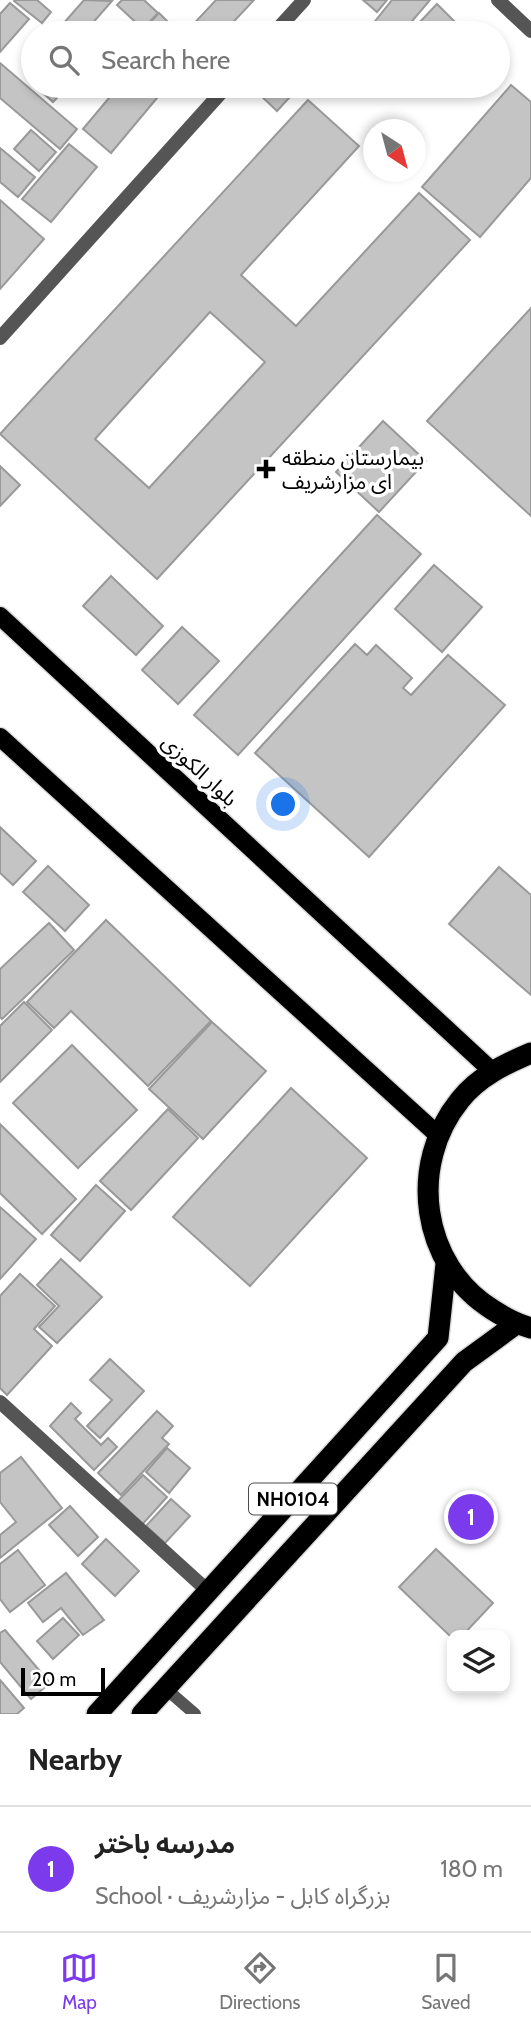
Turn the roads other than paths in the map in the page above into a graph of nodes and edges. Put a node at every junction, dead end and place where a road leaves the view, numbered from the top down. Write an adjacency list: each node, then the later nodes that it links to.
1 (304, 0): 3 (street)
2 (498, 0): 4 (street)
3 (285, 21)
4 (531, 31)
5 (216, 98): 6 (street)
6 (0, 338)
7 (0, 617): 10 (main road, بلوار الکوزی)
8 (0, 737): 11 (main road)
9 (531, 1053): 10 (highway, NH0104)
10 (492, 1071): 11 (highway, NH0104)
11 (438, 1135): 12 (highway, NH0104)
12 (446, 1264): 13 (highway, NH0104); 15 (highway, NH0104)
13 (524, 1326): 16 (highway, NH0104)
14 (0, 1402): 15 (street)
15 (209, 1592): 17 (highway, NH0104)
16 (165, 1688): 18 (highway, NH0104); 19 (lane)
17 (97, 1714)
18 (142, 1714)
19 (195, 1714)

